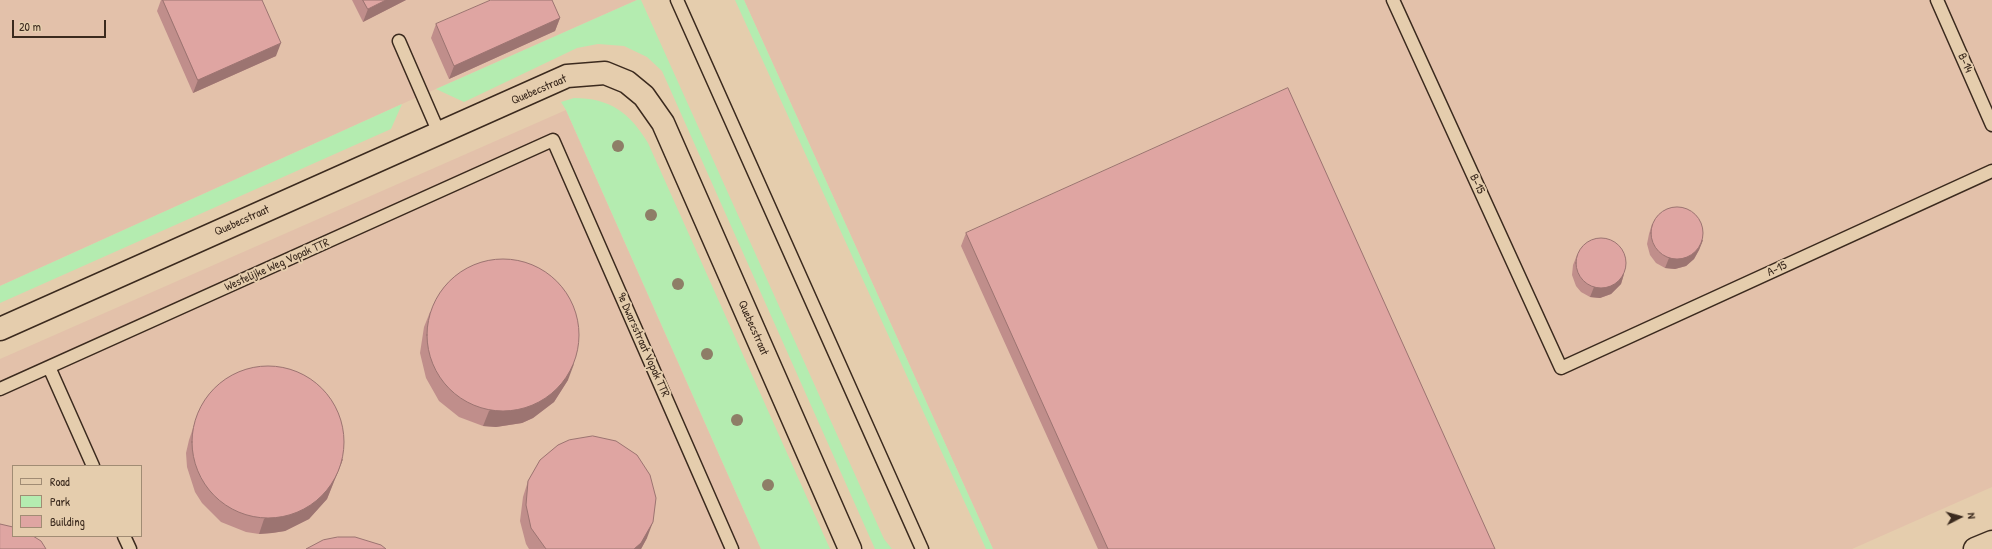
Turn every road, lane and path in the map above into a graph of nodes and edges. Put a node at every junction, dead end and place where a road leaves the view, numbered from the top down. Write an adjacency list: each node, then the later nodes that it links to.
1 (677, 0): 19 (lane)
2 (1393, 0): 11 (lane, B-15)
3 (1937, 0): 5 (lane, B-14)
4 (399, 41): 6 (lane)
5 (1992, 125)
6 (439, 133): 9 (street, Quebecstraat); 18 (street, Quebecstraat)
7 (553, 140): 10 (lane, Westelijke Weg Vopak TTR); 17 (lane, 9e Dwarsstraat Vopak TTR)
8 (1992, 171): 11 (lane, A-15)
9 (0, 329)
10 (49, 367): 12 (lane, Westelijke Weg Vopak TTR); 13 (lane)
11 (1561, 368)
12 (0, 389)
13 (93, 465)
14 (124, 537): 16 (lane)
15 (1992, 542): 20 (street)
16 (130, 549)
17 (732, 549)
18 (850, 549)
19 (922, 549)
20 (1975, 549)

